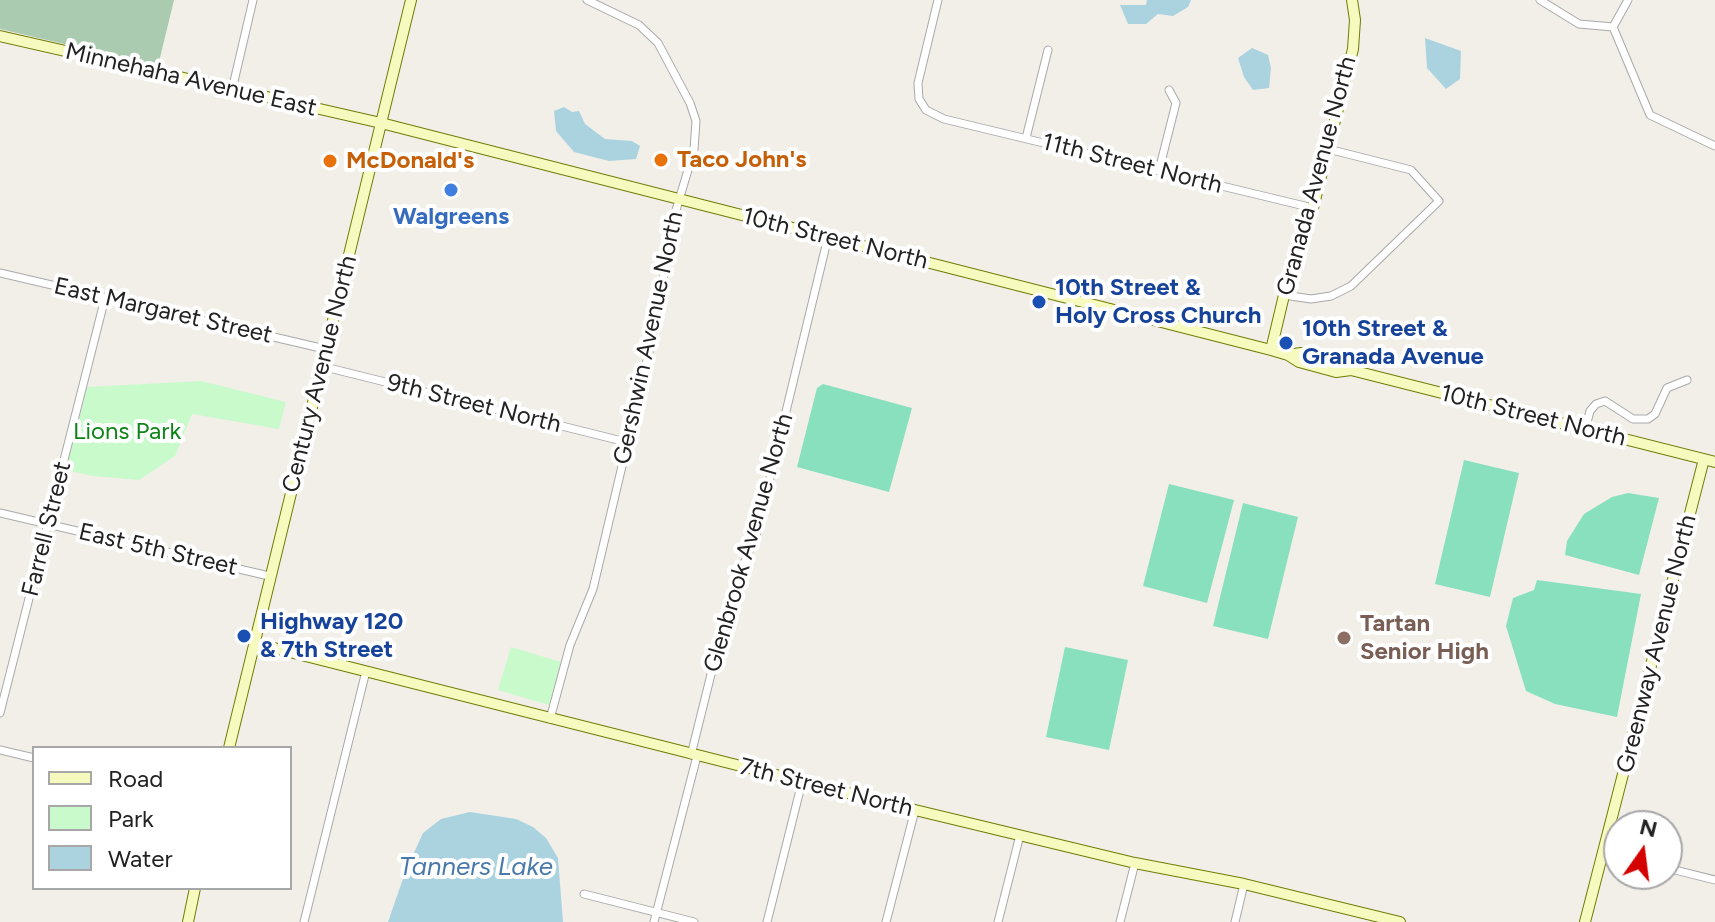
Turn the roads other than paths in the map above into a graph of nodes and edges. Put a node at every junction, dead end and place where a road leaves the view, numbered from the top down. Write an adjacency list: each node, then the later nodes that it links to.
1 (253, 0): 11 (street)
2 (411, 0): 13 (main road, Century Avenue North)
3 (587, 0): 18 (street, Gershwin Avenue North)
4 (938, 0): 14 (street, 11th Street North)
5 (1352, 0): 16 (main road, Granada Avenue North)
6 (1540, 0): 8 (street)
7 (1628, 0): 8 (street)
8 (1613, 27): 15 (street)
9 (0, 36): 11 (main road, Minnehaha Avenue East)
10 (1048, 50): 14 (street)
11 (232, 90): 13 (main road, Minnehaha Avenue East)
12 (1169, 90): 17 (street)
13 (381, 123): 18 (main road, 10th Street North); 24 (main road, Century Avenue North)
14 (1026, 138): 17 (street, 11th Street North)
15 (1715, 146)
16 (1328, 149): 19 (main road, Granada Avenue North); 22 (street)
17 (1159, 170): 19 (street, 11th Street North)
18 (680, 200): 20 (main road, 10th Street North); 29 (street, Gershwin Avenue North)
19 (1313, 208): 22 (main road, Granada Avenue North)
20 (828, 237): 25 (main road, 10th Street North); 40 (street, Glenbrook Avenue North)
21 (0, 273): 23 (street, East Margaret Street)
22 (1284, 295): 25 (main road, Granada Avenue North)
23 (105, 298): 24 (street, East Margaret Street); 32 (street, Farrell Street)
24 (325, 349): 26 (main road, Century Avenue North)
25 (1271, 350): 28 (main road, 10th Street North)
26 (321, 366): 29 (street, 9th Street North); 33 (main road, Century Avenue North)
27 (1687, 380): 28 (street)
28 (1585, 430): 30 (main road, 10th Street North)
29 (626, 442): 37 (street, Gershwin Avenue North)
30 (1710, 461): 44 (main road, Greenway Avenue North)
31 (0, 513): 32 (street, East 5th Street)
32 (49, 524): 33 (street, East 5th Street); 36 (street, Farrell Street)
33 (269, 576): 34 (main road, Century Avenue North)
34 (254, 643): 35 (main road, 7th Street North); 38 (main road, Century Avenue North)
35 (366, 671): 37 (main road, 7th Street North); 56 (street)
36 (0, 713)
37 (550, 719): 40 (main road, 7th Street North)
38 (229, 746)
39 (0, 750): 41 (street)
40 (694, 756): 42 (main road, 7th Street North); 54 (street, Glenbrook Avenue North)
41 (32, 758)
42 (802, 782): 43 (main road, 7th Street North); 58 (street)
43 (915, 810): 45 (main road, 7th Street North); 59 (street)
44 (1616, 810)
45 (1020, 835): 47 (main road, 7th Street North); 60 (street)
46 (1603, 857): 65 (main road, Greenway Avenue North)
47 (1135, 863): 50 (main road, 7th Street North); 61 (street)
48 (1683, 872): 49 (street)
49 (1715, 880)
50 (1244, 884): 53 (main road, 7th Street North); 62 (street)
51 (195, 890): 55 (main road)
52 (584, 894): 54 (street)
53 (1352, 910): 63 (street); 64 (main road, 7th Street North)
54 (655, 918): 57 (street)
55 (188, 922)
56 (304, 922)
57 (694, 922)
58 (767, 922)
59 (886, 922)
60 (998, 922)
61 (1120, 922)
62 (1235, 922)
63 (1349, 922)
64 (1400, 922)
65 (1585, 922)

